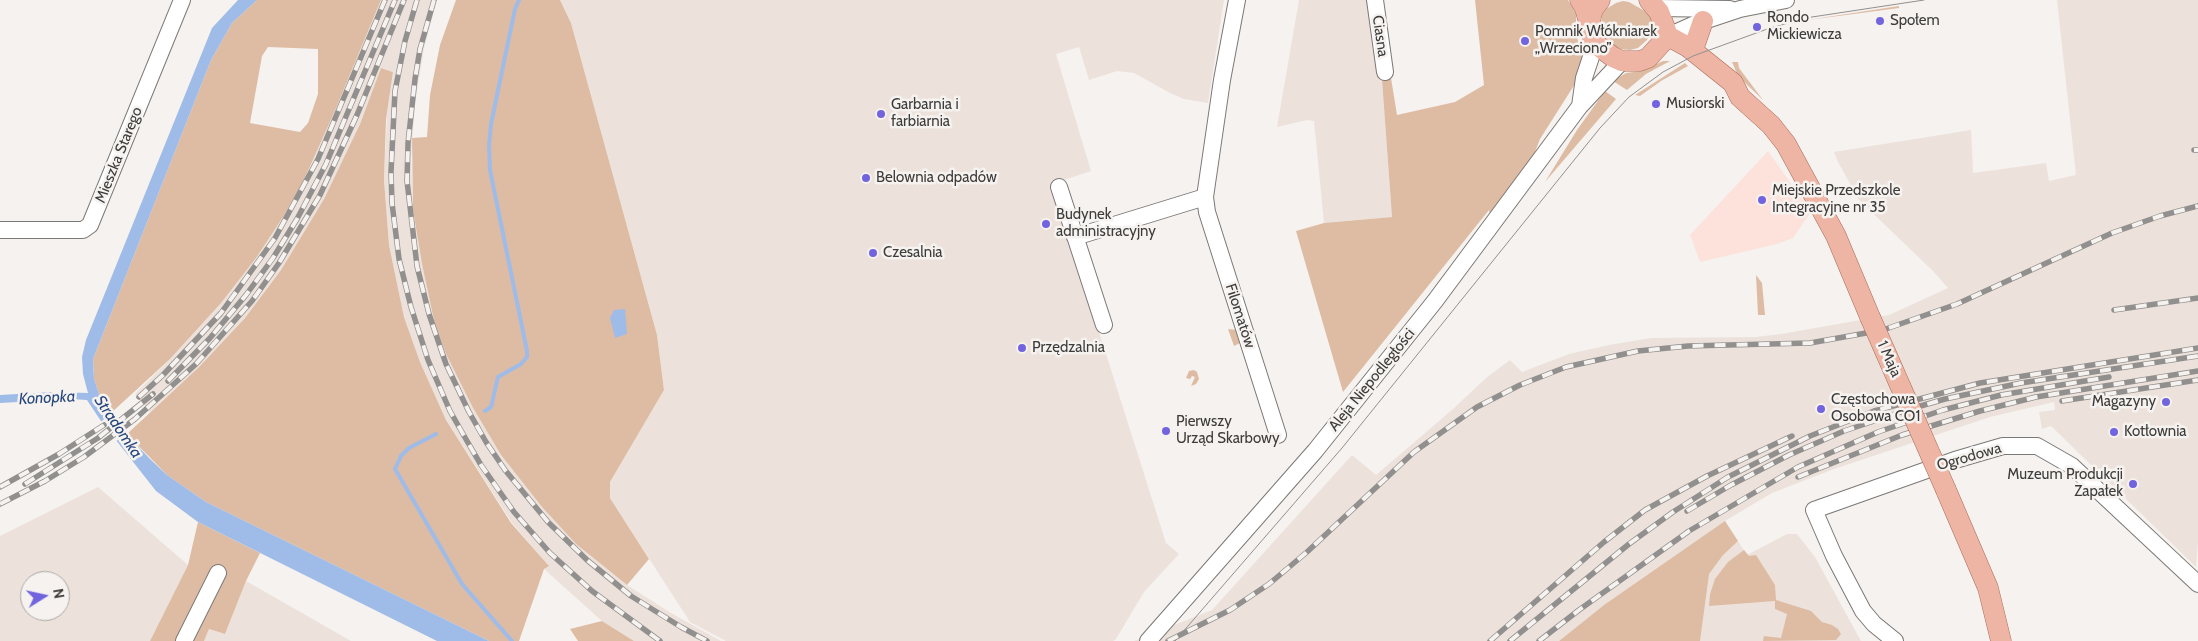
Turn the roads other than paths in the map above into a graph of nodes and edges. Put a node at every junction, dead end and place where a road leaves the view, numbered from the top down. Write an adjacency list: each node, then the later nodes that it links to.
1 (182, 0): 16 (street, Mieszka Starego)
2 (1237, 0): 15 (street, Filomatów)
3 (1375, 0): 11 (street, Ciasna)
4 (1786, 0): 6 (street)
5 (1653, 4): 6 (street); 9 (main road)
6 (1740, 9): 7 (street)
7 (1704, 21): 9 (street); 10 (main road)
8 (1597, 26): 9 (main road); 13 (street, Aleja Niepodległości); 13 (street, Aleja Niepodległości)
9 (1663, 43): 10 (main road, 1 Maja); 12 (main road, 1 Maja)
10 (1693, 50): 12 (main road, 1 Maja)
11 (1385, 72)
12 (1740, 97): 25 (main road, 1 Maja, bridge)
13 (1580, 106): 23 (street, Aleja Niepodległości)
14 (1059, 187): 17 (street)
15 (1205, 197): 17 (street); 19 (street, Filomatów)
16 (0, 230)
17 (1075, 237): 18 (street)
18 (1104, 325)
19 (1278, 435)
20 (218, 572): 22 (street)
21 (2198, 584): 24 (street, Ogrodowa)
22 (184, 641)
23 (1148, 641)
24 (1895, 641)
25 (2001, 641)

